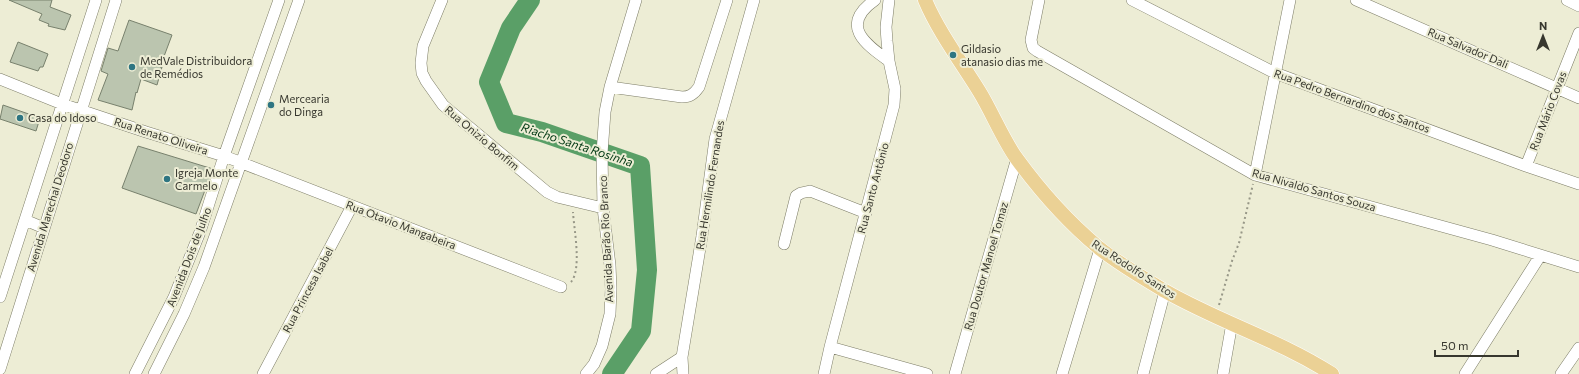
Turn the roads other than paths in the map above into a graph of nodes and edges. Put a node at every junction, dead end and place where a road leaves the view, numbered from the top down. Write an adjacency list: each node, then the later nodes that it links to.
1 (96, 0): 27 (street, Avenida Marechal Deodoro)
2 (116, 0): 28 (street, Avenida Marechal Deodoro)
3 (279, 0): 18 (street, Avenida Dois de Julho)
4 (299, 0): 20 (street, Avenida Dois de Julho)
5 (442, 0): 36 (street, Rua Onizio Bonfim)
6 (636, 0): 24 (street, Avenida Barão Rio Branco)
7 (727, 0): 24 (street)
8 (754, 0): 50 (street, Rua Hermilindo Fernandes)
9 (875, 0): 21 (street)
10 (889, 0): 21 (street, Rua Santo Antônio)
11 (925, 0): 30 (main road, Rua Rodolfo Santos)
12 (1039, 0): 33 (street, Rua Nivaldo Santos Souza)
13 (1132, 0): 22 (street, Rua Pedro Bernardino dos Santos)
14 (1290, 0): 22 (street)
15 (1356, 0): 25 (street, Rua Salvador Dali)
16 (1567, 0): 17 (street)
17 (1579, 6)
18 (269, 30): 20 (street); 29 (street, Avenida Dois de Julho)
19 (1579, 33): 25 (street, Rua Mário Covas)
20 (286, 34): 31 (street, Avenida Dois de Julho)
21 (889, 61): 37 (street, Rua Santo Antônio)
22 (1275, 73): 32 (street, Rua Pedro Bernardino dos Santos); 33 (street)
23 (0, 79): 27 (street, Rua Renato Oliveira)
24 (610, 87): 36 (street, Avenida Barão Rio Branco)
25 (1557, 87): 26 (street, Rua Salvador Dali); 32 (street, Rua Mário Covas)
26 (1579, 98)
27 (62, 104): 28 (street, Rua Renato Oliveira); 38 (street, Avenida Marechal Deodoro)
28 (81, 110): 29 (street, Rua Renato Oliveira); 39 (street, Avenida Marechal Deodoro)
29 (224, 156): 31 (street, Rua Renato Oliveira); 52 (street, Avenida Dois de Julho)
30 (1016, 158): 41 (main road, Rua Rodolfo Santos); 60 (street, Rua Doutor Manoel Tomaz)
31 (241, 163): 35 (street, Rua Otavio Mangabeira); 53 (street, Avenida Dois de Julho)
32 (1526, 166): 34 (street, Rua Pedro Bernardino dos Santos)
33 (1255, 175): 42 (street, Rua Nivaldo Santos Souza)
34 (1579, 184)
35 (352, 206): 44 (street, Rua Otavio Mangabeira); 54 (street, Rua Princesa Isabel)
36 (603, 208): 55 (street, Avenida Barão Rio Branco)
37 (866, 213): 40 (street); 48 (street, Rua Santo Antônio)
38 (25, 220): 39 (street); 46 (street, Avenida Marechal Deodoro)
39 (44, 228): 51 (street, Avenida Marechal Deodoro)
40 (784, 244)
41 (1100, 249): 45 (main road, Rua Rodolfo Santos); 61 (street)
42 (1540, 256): 43 (street, Rua Nivaldo Santos Souza); 65 (street)
43 (1579, 266)
44 (561, 287)
45 (1165, 291): 47 (main road, Rua Rodolfo Santos); 62 (street)
46 (0, 297)
47 (1232, 323): 63 (street); 64 (main road, Rua Rodolfo Santos)
48 (830, 347): 58 (street, Rua Santo Antônio); 59 (street)
49 (1579, 348): 66 (street)
50 (682, 357): 56 (street); 57 (street, Rua Hermilindo Fernandes)
51 (0, 369)
52 (136, 374)
53 (154, 374)
54 (263, 374)
55 (586, 374)
56 (656, 374)
57 (683, 374)
58 (824, 374)
59 (927, 374)
60 (955, 374)
61 (1062, 374)
62 (1143, 374)
63 (1222, 374)
64 (1332, 374)
65 (1465, 374)
66 (1561, 374)

